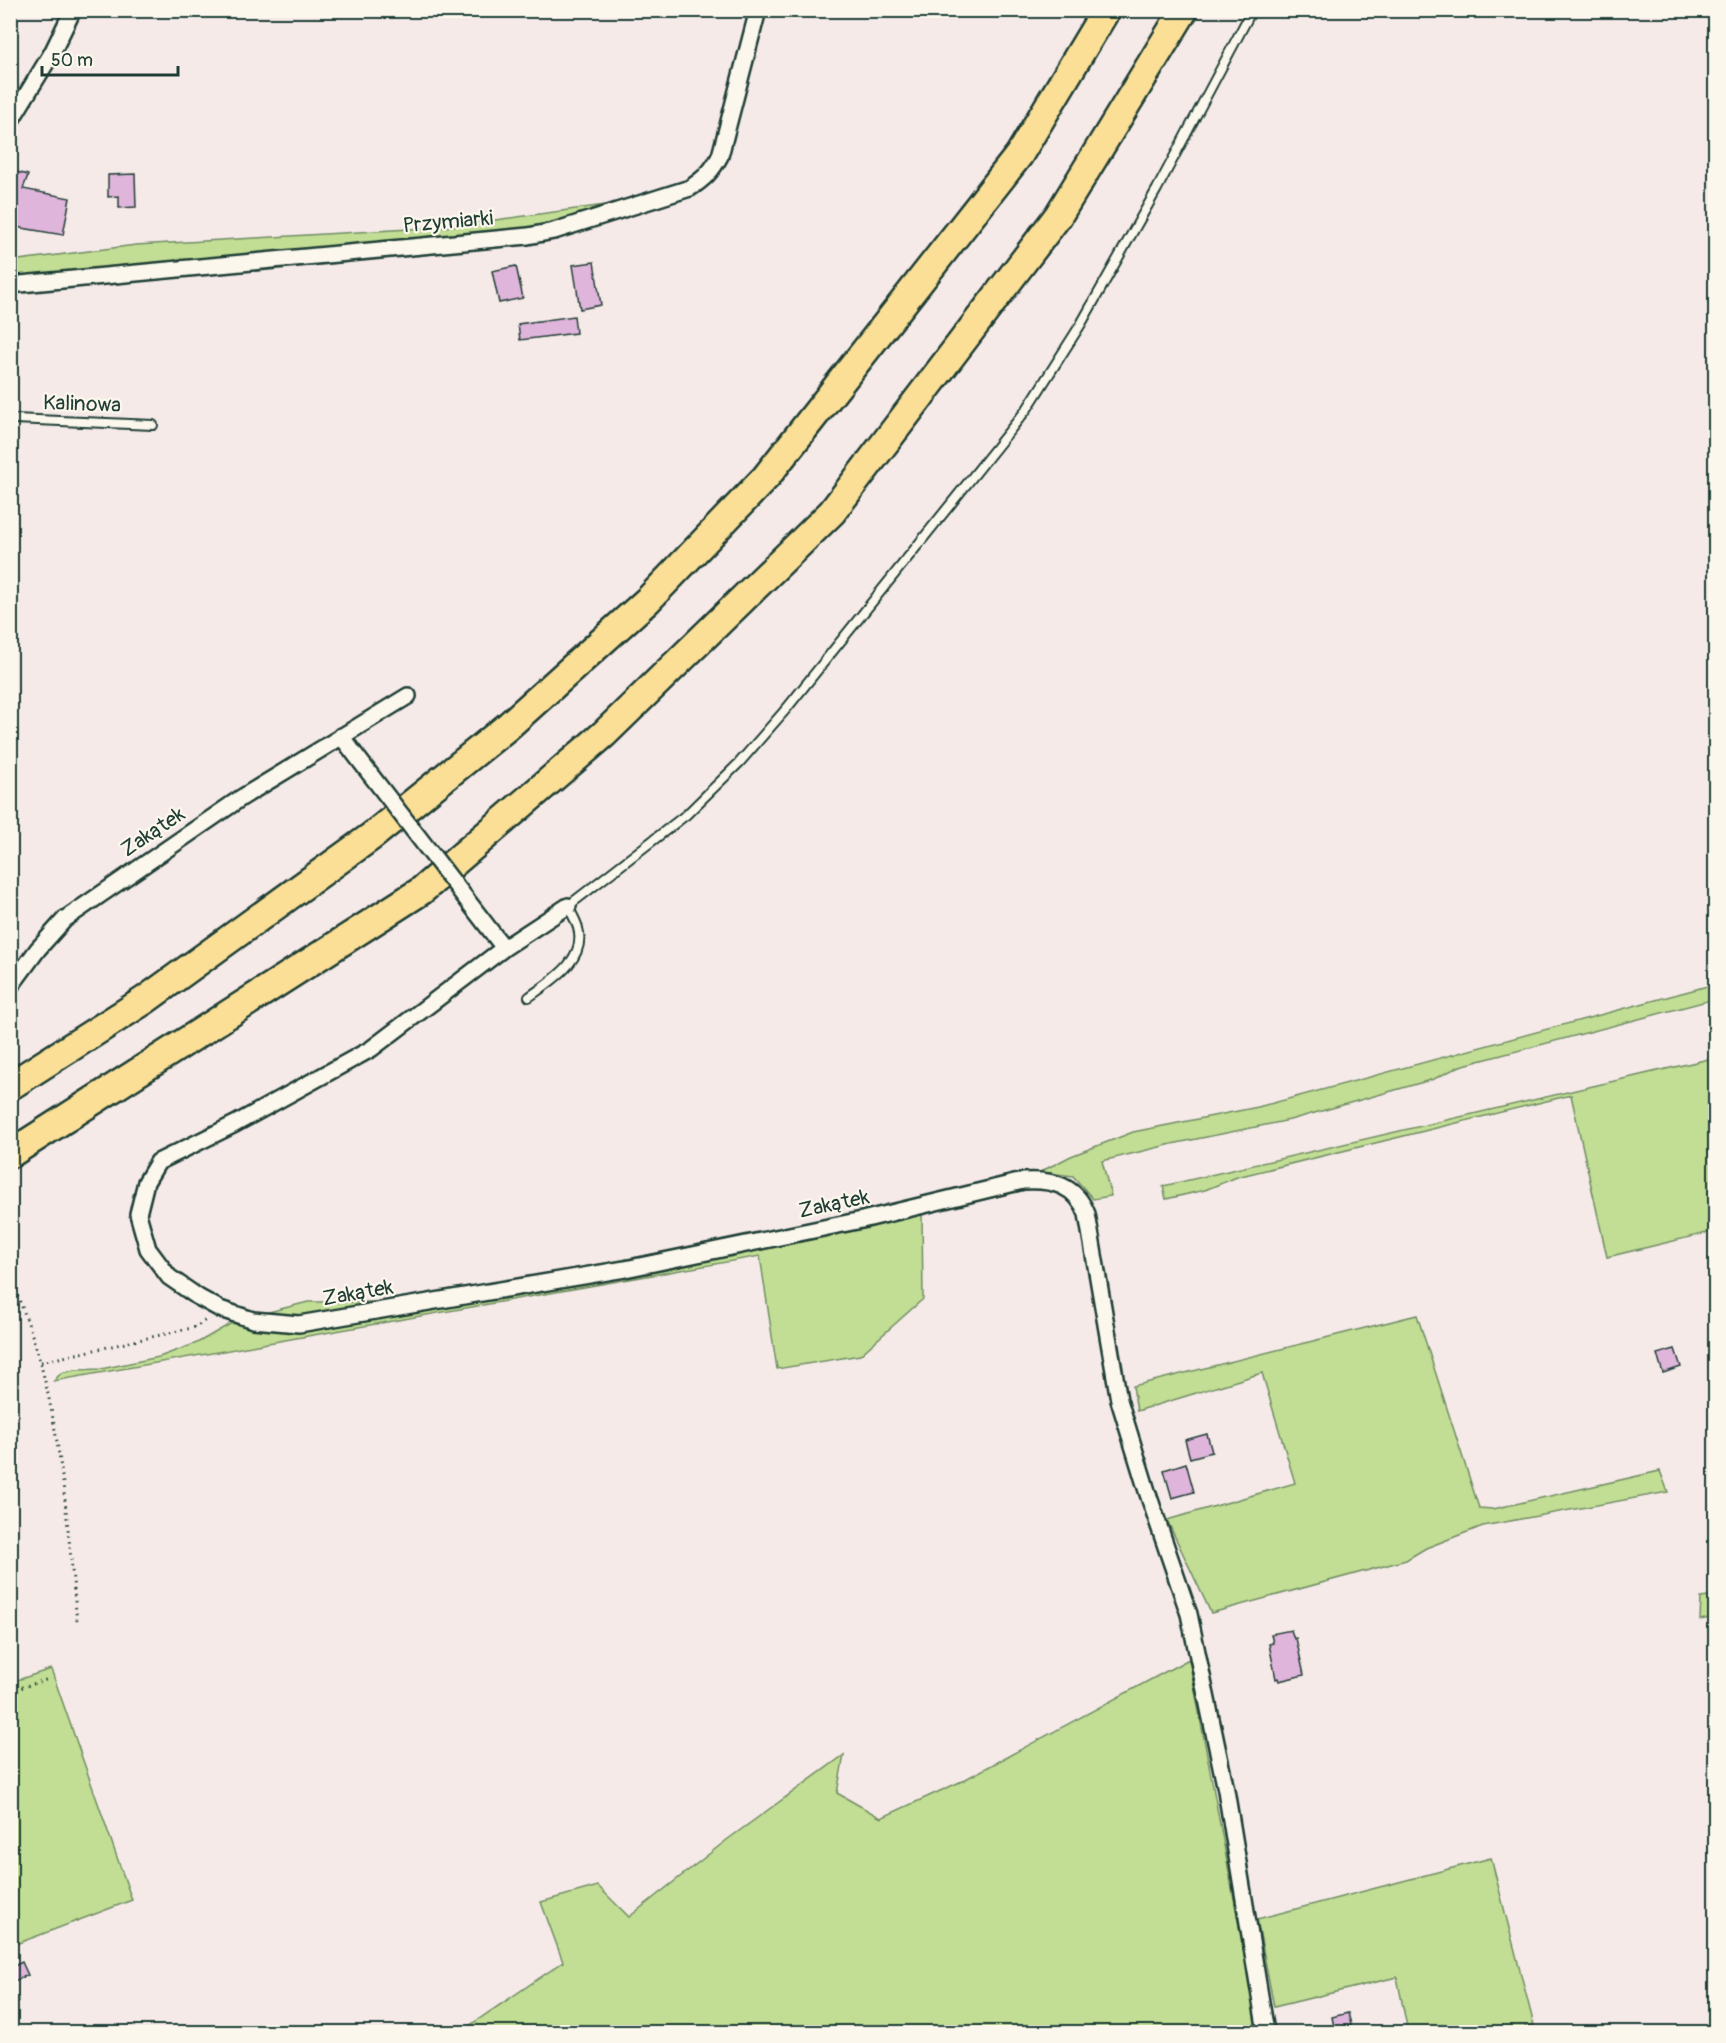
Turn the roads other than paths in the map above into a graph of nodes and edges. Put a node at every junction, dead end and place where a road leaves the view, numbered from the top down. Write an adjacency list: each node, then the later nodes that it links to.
1 (73, 10): 6 (street)
2 (758, 10): 7 (street, Przymiarki)
3 (1107, 10): 16 (highway)
4 (1184, 10): 17 (highway)
5 (1252, 10): 12 (lane, Zakątek)
6 (10, 122)
7 (10, 285)
8 (10, 417): 9 (lane, Kalinowa)
9 (153, 425)
10 (408, 696): 11 (street, Zakątek)
11 (341, 736): 13 (street, bridge); 14 (street, Zakątek)
12 (568, 906): 13 (street, Zakątek); 15 (lane)
13 (504, 948): 18 (street, Zakątek)
14 (10, 987)
15 (529, 998)
16 (10, 1086)
17 (10, 1154)
18 (1266, 2032)

